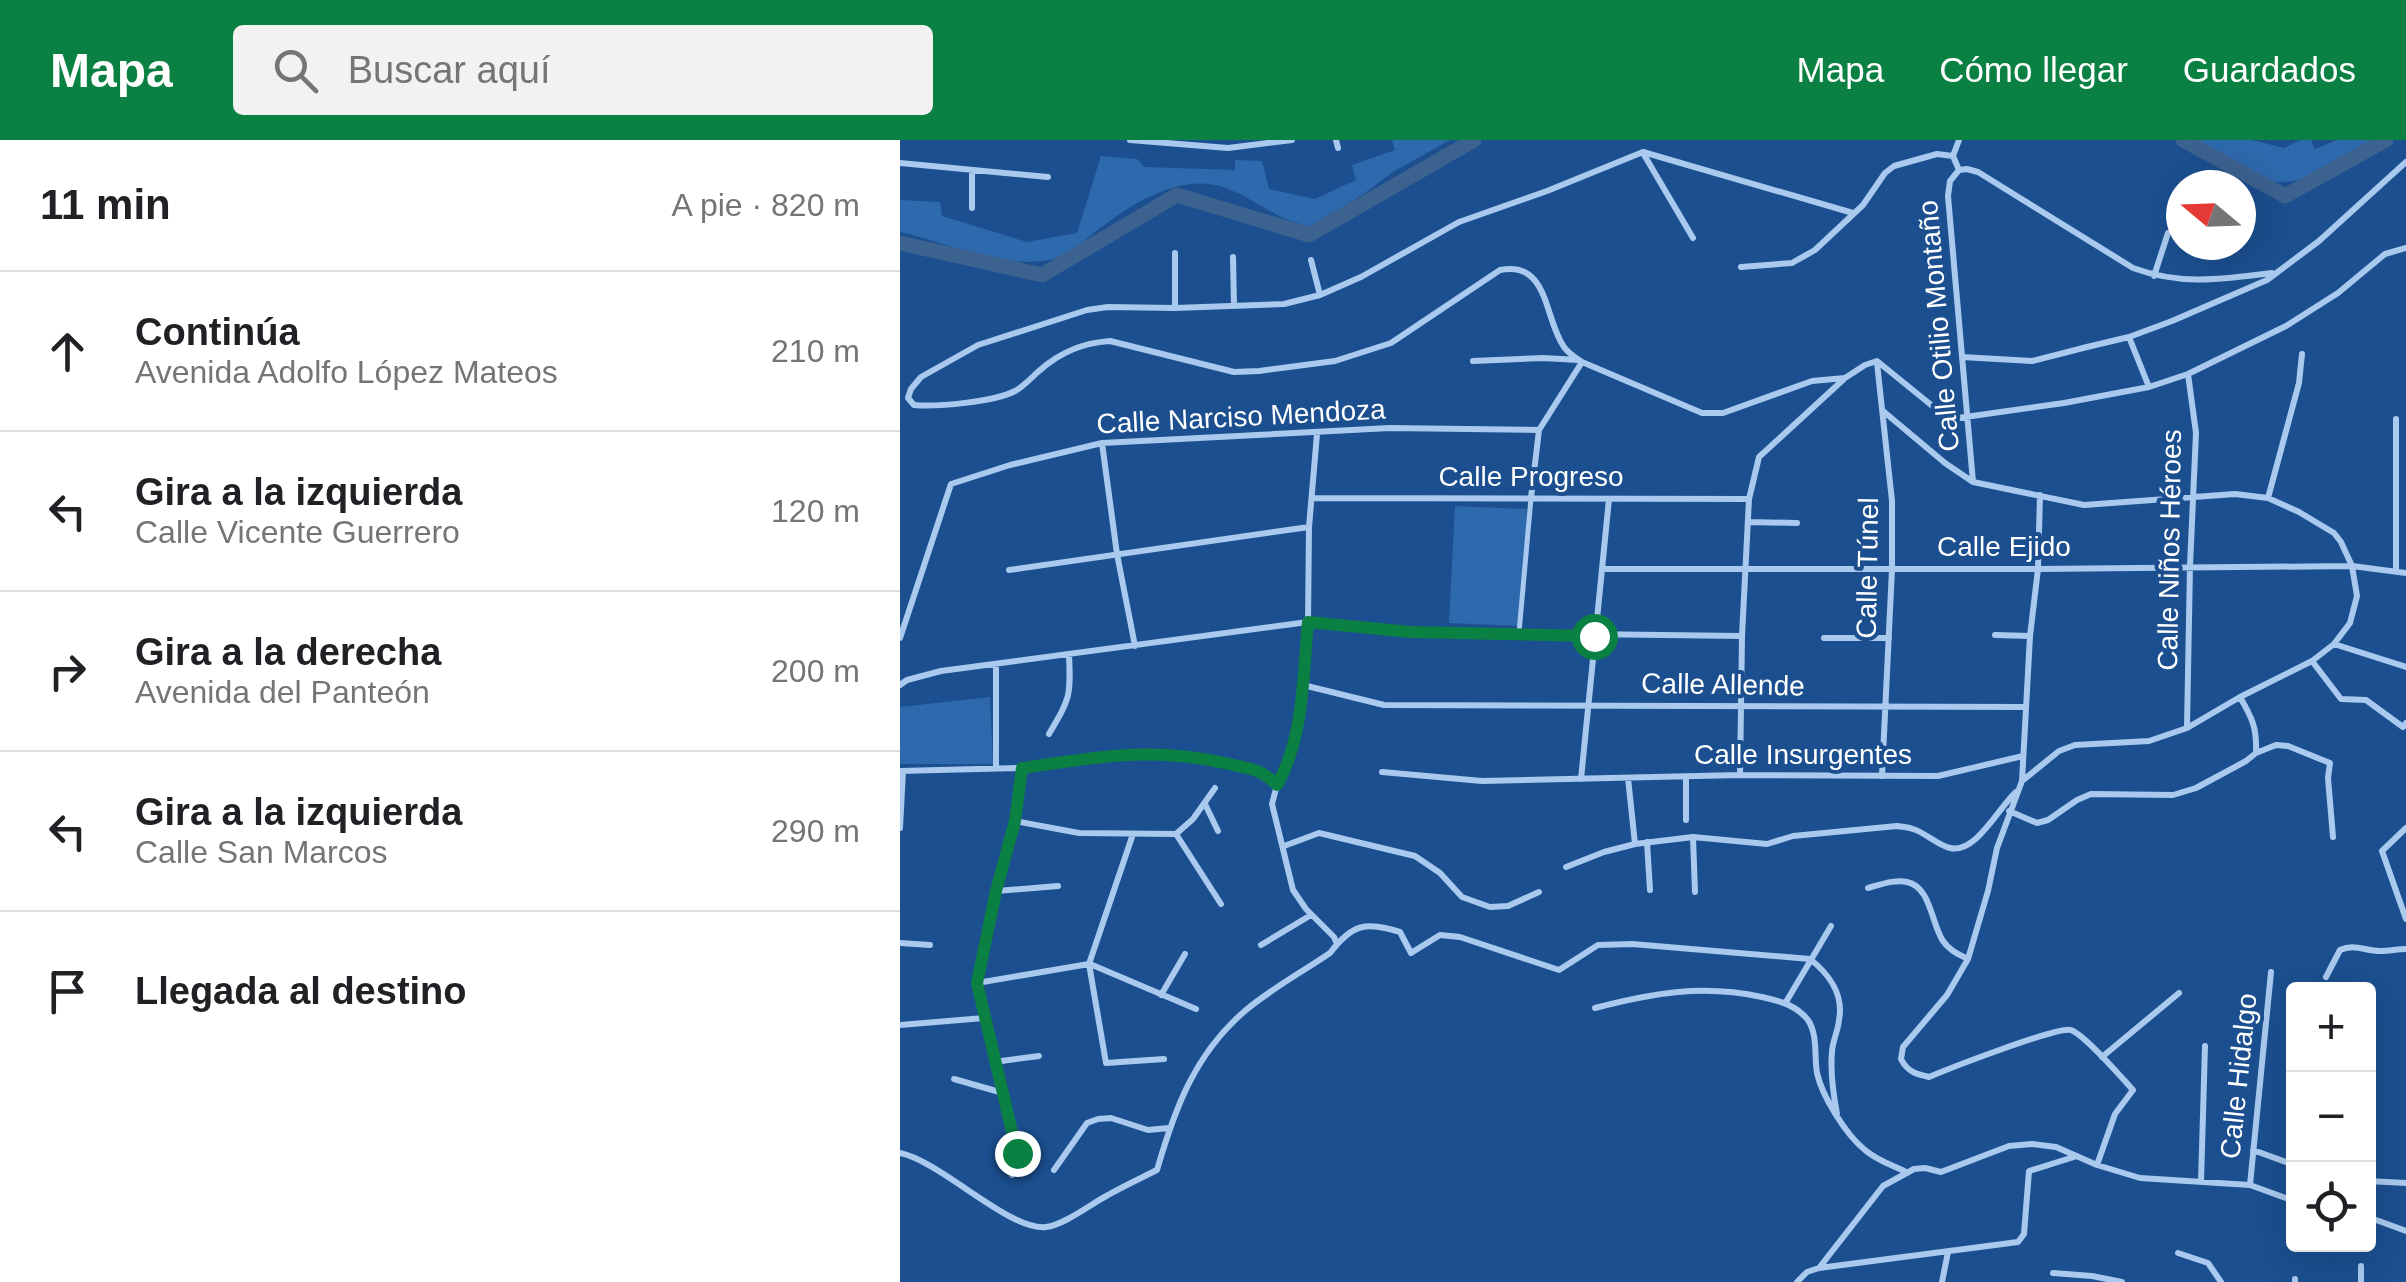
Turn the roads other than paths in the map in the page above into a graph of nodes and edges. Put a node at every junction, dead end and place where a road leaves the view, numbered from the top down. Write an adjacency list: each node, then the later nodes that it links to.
1 (1130, 140): 2 (street)
2 (1292, 140)
3 (1958, 140): 5 (street)
4 (1643, 152): 12 (street); 13 (street); 22 (street)
5 (1953, 156): 8 (street); 12 (street)
6 (2406, 162): 20 (street)
7 (900, 163): 9 (street)
8 (1958, 170): 21 (street); 27 (street, Calle Otilio Montaño)
9 (972, 171): 10 (street); 11 (street)
10 (1048, 177)
11 (972, 208)
12 (1852, 213): 19 (street)
13 (1693, 238)
14 (2166, 239): 21 (street)
15 (2406, 248): 31 (street)
16 (1176, 253): 24 (street)
17 (1234, 257): 23 (street)
18 (1310, 260): 22 (street)
19 (1741, 267)
20 (2276, 273): 21 (street); 25 (street)
21 (2154, 276)
22 (1320, 294): 23 (street)
23 (1234, 306): 24 (street)
24 (1175, 308): 29 (street)
25 (2129, 336): 27 (street); 33 (street)
26 (2302, 354): 45 (street)
27 (1962, 357): 35 (street, Calle Otilio Montaño)
28 (1473, 360): 29 (street)
29 (1581, 361): 32 (street); 37 (street)
30 (1877, 361): 32 (street); 34 (street, Calle Túnel); 35 (street)
31 (2188, 374): 33 (street); 46 (street, Calle Niños Héroes)
32 (1844, 378): 44 (street)
33 (2149, 387): 35 (street)
34 (1883, 411): 40 (street); 56 (street, Calle Túnel)
35 (1968, 416): 40 (street, Calle Otilio Montaño)
36 (2396, 419): 59 (street)
37 (1540, 430): 38 (street, Calle Narciso Mendoza); 43 (street)
38 (1318, 434): 39 (street, Calle Narciso Mendoza); 42 (street)
39 (1102, 444): 51 (street); 67 (street, Calle Narciso Mendoza)
40 (1973, 482): 41 (street)
41 (2040, 494): 46 (street); 57 (street)
42 (1313, 498): 43 (street, Calle Progreso); 50 (street)
43 (1530, 498): 47 (street, Calle Progreso); 62 (street)
44 (1749, 498): 47 (street, Calle Progreso); 48 (street)
45 (2268, 498): 46 (street); 53 (street)
46 (2194, 499): 52 (street, Calle Niños Héroes)
47 (1609, 500): 54 (street)
48 (1748, 522): 49 (street); 55 (street)
49 (1797, 524)
50 (1309, 527): 51 (street); 61 (street)
51 (1118, 554): 58 (street); 71 (street)
52 (2190, 566): 53 (street, Calle Ejido); 57 (street, Calle Ejido); 84 (street, Calle Niños Héroes)
53 (2352, 566): 59 (street, Calle Ejido); 70 (street)
54 (1602, 569): 55 (street, Calle Ejido); 63 (street)
55 (1746, 569): 56 (street, Calle Ejido); 64 (street)
56 (1892, 569): 57 (street, Calle Ejido); 69 (street, Calle Túnel)
57 (2038, 569): 66 (street)
58 (1008, 570)
59 (2396, 571): 60 (street, Calle Ejido)
60 (2406, 573)
61 (1308, 622): 62 (street); 71 (street); 76 (street)
62 (1519, 633): 63 (street)
63 (1594, 636): 64 (street); 79 (street)
64 (1742, 636): 81 (street)
65 (1994, 636): 66 (street)
66 (2030, 636): 80 (street)
67 (900, 638)
68 (1824, 638): 69 (street)
69 (1889, 638): 82 (street, Calle Túnel)
70 (2334, 644): 73 (street); 75 (street)
71 (1135, 646): 72 (street)
72 (1068, 655): 74 (street); 85 (street)
73 (2312, 661): 78 (street); 83 (street)
74 (996, 665): 77 (street); 88 (street)
75 (2406, 667)
76 (1303, 684): 79 (street, Calle Allende); 98 (street)
77 (900, 685)
78 (2240, 697): 84 (street); 86 (street)
79 (1589, 705): 81 (street, Calle Allende); 96 (street)
80 (2025, 706): 82 (street, Calle Allende); 87 (street)
81 (1740, 707): 82 (street, Calle Allende); 92 (street)
82 (1885, 708): 93 (street, Calle Túnel)
83 (2406, 723)
84 (2187, 728): 97 (street)
85 (1049, 734)
86 (2256, 752): 102 (street); 111 (street)
87 (2023, 756): 93 (street, Calle Insurgentes); 97 (street)
88 (996, 768): 89 (street); 90 (street)
89 (1022, 768): 98 (street); 104 (street)
90 (902, 771): 105 (street)
91 (1382, 772): 96 (street, Calle Insurgentes)
92 (1740, 776): 93 (street, Calle Insurgentes); 94 (street, Calle Insurgentes)
93 (1882, 776)
94 (1686, 777): 95 (street, Calle Insurgentes); 103 (street)
95 (1628, 778): 96 (street, Calle Insurgentes); 113 (street)
96 (1580, 779)
97 (2022, 782): 100 (street)
98 (1277, 785): 114 (street)
99 (1215, 788): 101 (street)
100 (2017, 791): 102 (street); 110 (street)
101 (1204, 803): 107 (street); 109 (street)
102 (2009, 810): 132 (street)
103 (1686, 820)
104 (1015, 821): 108 (street); 119 (street)
105 (900, 828)
106 (2406, 828): 124 (street)
107 (1218, 830)
108 (1132, 834): 109 (street); 134 (street)
109 (1176, 834): 122 (street)
110 (1693, 837): 112 (street); 121 (street)
111 (2333, 837)
112 (1648, 842): 113 (street); 118 (street)
113 (1635, 844): 115 (street)
114 (1284, 846): 120 (street); 123 (street)
115 (1566, 867)
116 (1058, 886): 119 (street)
117 (1868, 888): 132 (street)
118 (1650, 890)
119 (996, 891): 137 (street)
120 (1538, 892)
121 (1695, 892)
122 (1221, 904)
123 (1311, 914): 128 (street); 129 (street)
124 (2406, 919)
125 (1831, 926): 133 (street)
126 (900, 944): 127 (street)
127 (930, 944)
128 (1337, 944): 133 (street); 153 (street)
129 (1261, 945)
130 (2406, 949): 136 (street)
131 (1185, 954): 139 (street)
132 (1968, 959): 147 (street)
133 (1810, 960): 140 (street); 152 (street)
134 (1089, 964): 137 (street); 139 (street); 148 (street)
135 (2271, 972): 154 (street, Calle Hidalgo)
136 (2326, 977)
137 (977, 983): 143 (street)
138 (2179, 993): 147 (street)
139 (1161, 995): 142 (street)
140 (1786, 1002): 141 (street); 152 (street)
141 (1595, 1008)
142 (1196, 1010)
143 (984, 1018): 144 (street); 149 (street)
144 (900, 1025)
145 (2205, 1046): 162 (street)
146 (1039, 1056): 149 (street)
147 (2102, 1056): 158 (street)
148 (1164, 1059)
149 (994, 1062): 151 (street)
150 (954, 1078): 151 (street)
151 (1002, 1093): 161 (street)
152 (1837, 1114): 160 (street)
153 (1170, 1128): 155 (street); 159 (street)
154 (2253, 1150): 157 (street); 165 (street, Calle Hidalgo)
155 (900, 1153)
156 (2078, 1156): 158 (street); 160 (street); 169 (street)
157 (2286, 1163)
158 (2097, 1164): 162 (street)
159 (1054, 1170)
160 (1907, 1172): 172 (street)
161 (1012, 1175)
162 (2201, 1182): 165 (street)
163 (2376, 1182): 164 (street)
164 (2406, 1183)
165 (2250, 1185): 166 (street)
166 (2286, 1199)
167 (2376, 1220): 168 (street)
168 (2406, 1231)
169 (1948, 1252): 172 (street); 175 (street)
170 (2178, 1253): 177 (street)
171 (2361, 1266): 178 (street)
172 (1819, 1268): 174 (street)
173 (2052, 1273): 176 (street)
174 (1798, 1281)
175 (1942, 1282)
176 (2122, 1282)
177 (2221, 1282)
178 (2361, 1282)

